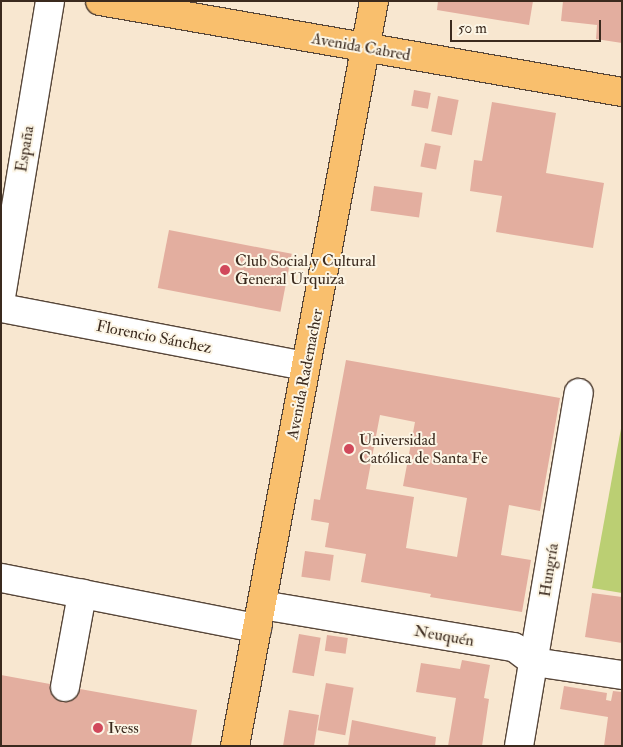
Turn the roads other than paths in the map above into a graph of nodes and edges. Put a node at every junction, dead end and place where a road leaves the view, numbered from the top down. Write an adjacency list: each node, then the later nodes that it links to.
1 (50, 1): 6 (street, España)
2 (374, 1): 4 (main road, Avenida Rademacher)
3 (108, 2): 4 (main road, Avenida Cabred)
4 (366, 48): 5 (main road, Avenida Cabred); 8 (main road, Avenida Rademacher)
5 (622, 92)
6 (1, 297)
7 (1, 308): 8 (street, Florencio Sánchez)
8 (306, 366): 12 (main road, Avenida Rademacher)
9 (579, 393): 13 (street, Hungría)
10 (1, 578): 11 (street, Neuquén)
11 (82, 594): 12 (street, Neuquén); 15 (street)
12 (260, 617): 13 (street, Neuquén); 16 (main road, Avenida Rademacher)
13 (534, 662): 14 (street, Neuquén); 17 (street, Hungría)
14 (622, 675)
15 (66, 686)
16 (236, 746)
17 (519, 746)

